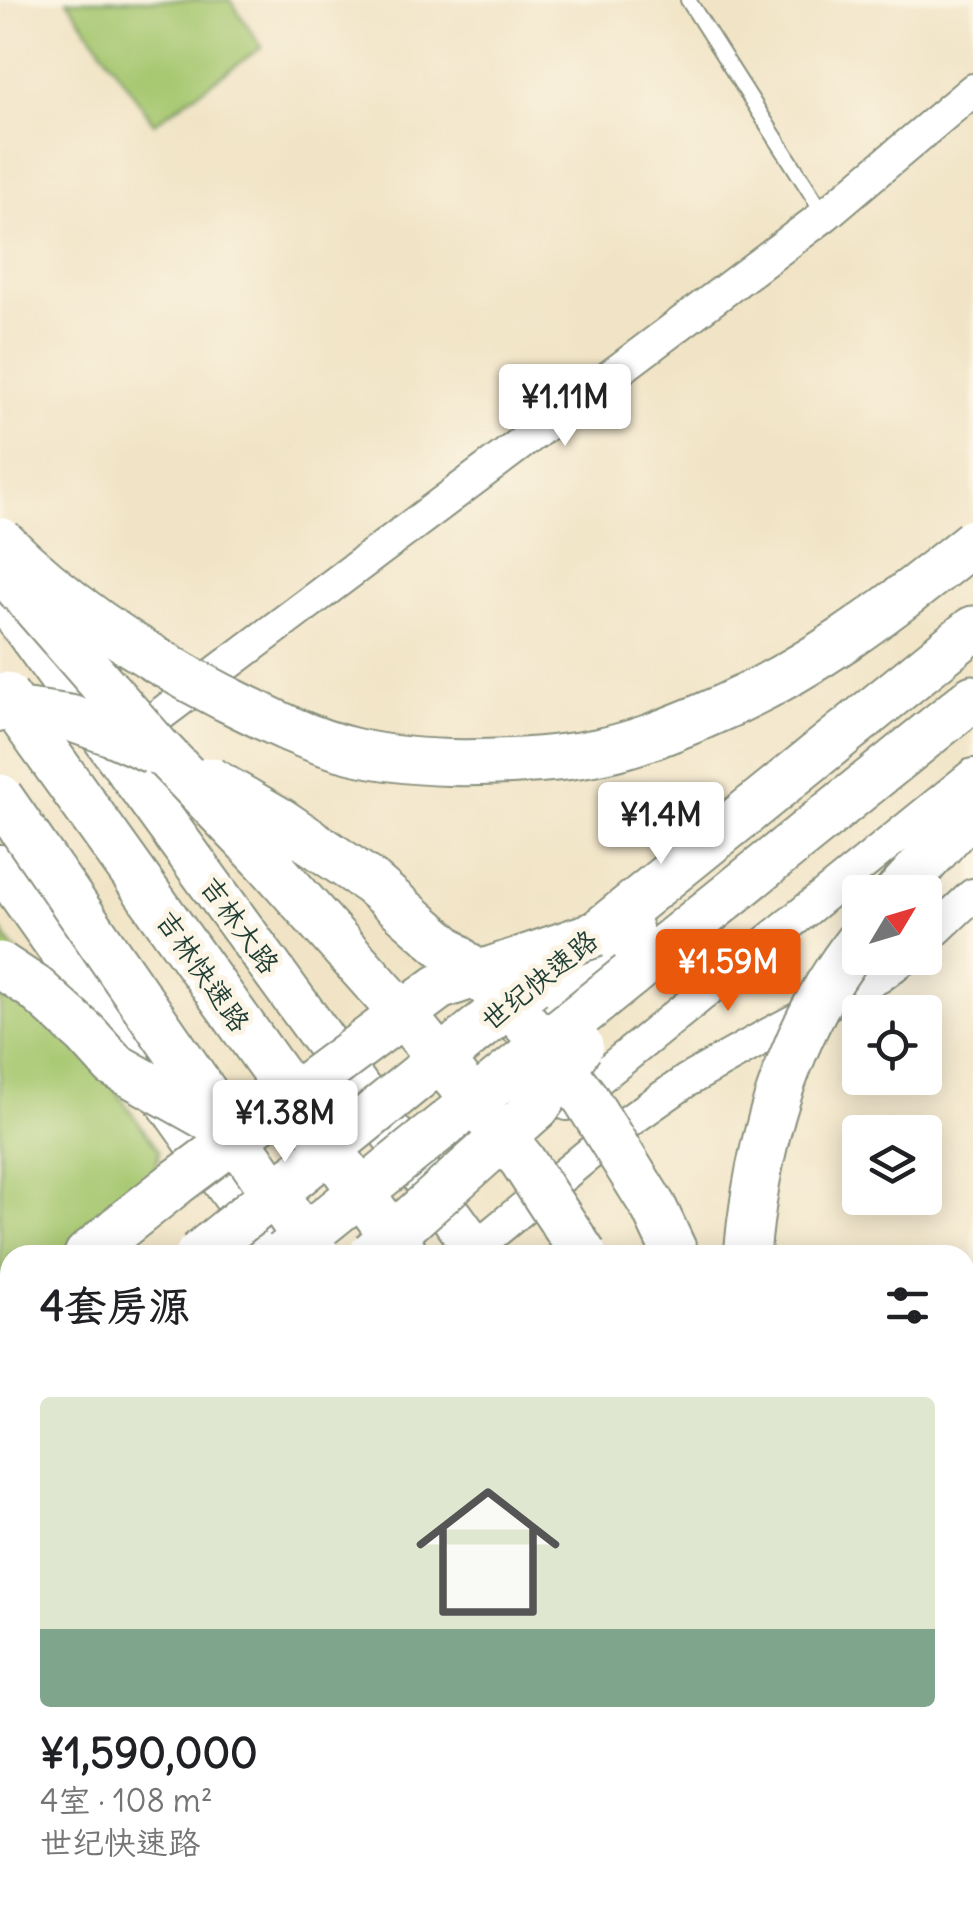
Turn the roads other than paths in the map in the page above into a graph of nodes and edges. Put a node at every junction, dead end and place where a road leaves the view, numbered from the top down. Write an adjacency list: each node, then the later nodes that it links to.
1 (688, 0): 3 (lane)
2 (973, 90): 3 (street)
3 (825, 215): 13 (street)
4 (0, 540): 5 (highway, bridge)
5 (973, 542)
6 (0, 567): 41 (highway, bridge)
7 (0, 594): 13 (main road, 吉林大路)
8 (973, 629): 21 (highway, 世纪快速路)
9 (973, 654): 27 (street)
10 (0, 686): 38 (highway, 吉林快速路, bridge)
11 (973, 698): 24 (highway, 世纪快速路)
12 (0, 708): 42 (highway, bridge)
13 (112, 750): 27 (main road, 吉林大路)
14 (973, 775): 29 (street)
15 (0, 797): 28 (highway, bridge)
16 (973, 809): 18 (highway)
17 (0, 866): 32 (main road)
18 (913, 875)
19 (973, 895): 20 (street)
20 (942, 924)
21 (596, 934): 30 (highway, bridge); 31 (highway, 世纪快速路, bridge)
22 (0, 964): 28 (highway, bridge)
23 (842, 964): 26 (highway, bridge)
24 (630, 974): 34 (highway, 世纪快速路, bridge); 36 (highway, bridge)
25 (881, 975): 26 (street)
26 (815, 1010): 40 (street); 43 (highway, bridge)
27 (388, 1129): 29 (main road, 吉林大路); 33 (main road)
28 (231, 1130): 35 (highway, bridge)
29 (443, 1204): 37 (main road); 39 (main road, 吉林大路)
30 (99, 1245)
31 (210, 1245)
32 (258, 1245)
33 (263, 1245)
34 (264, 1245)
35 (310, 1245)
36 (382, 1245)
37 (397, 1245)
38 (399, 1245)
39 (469, 1245)
40 (483, 1245)
41 (577, 1245)
42 (671, 1245)
43 (749, 1245)

